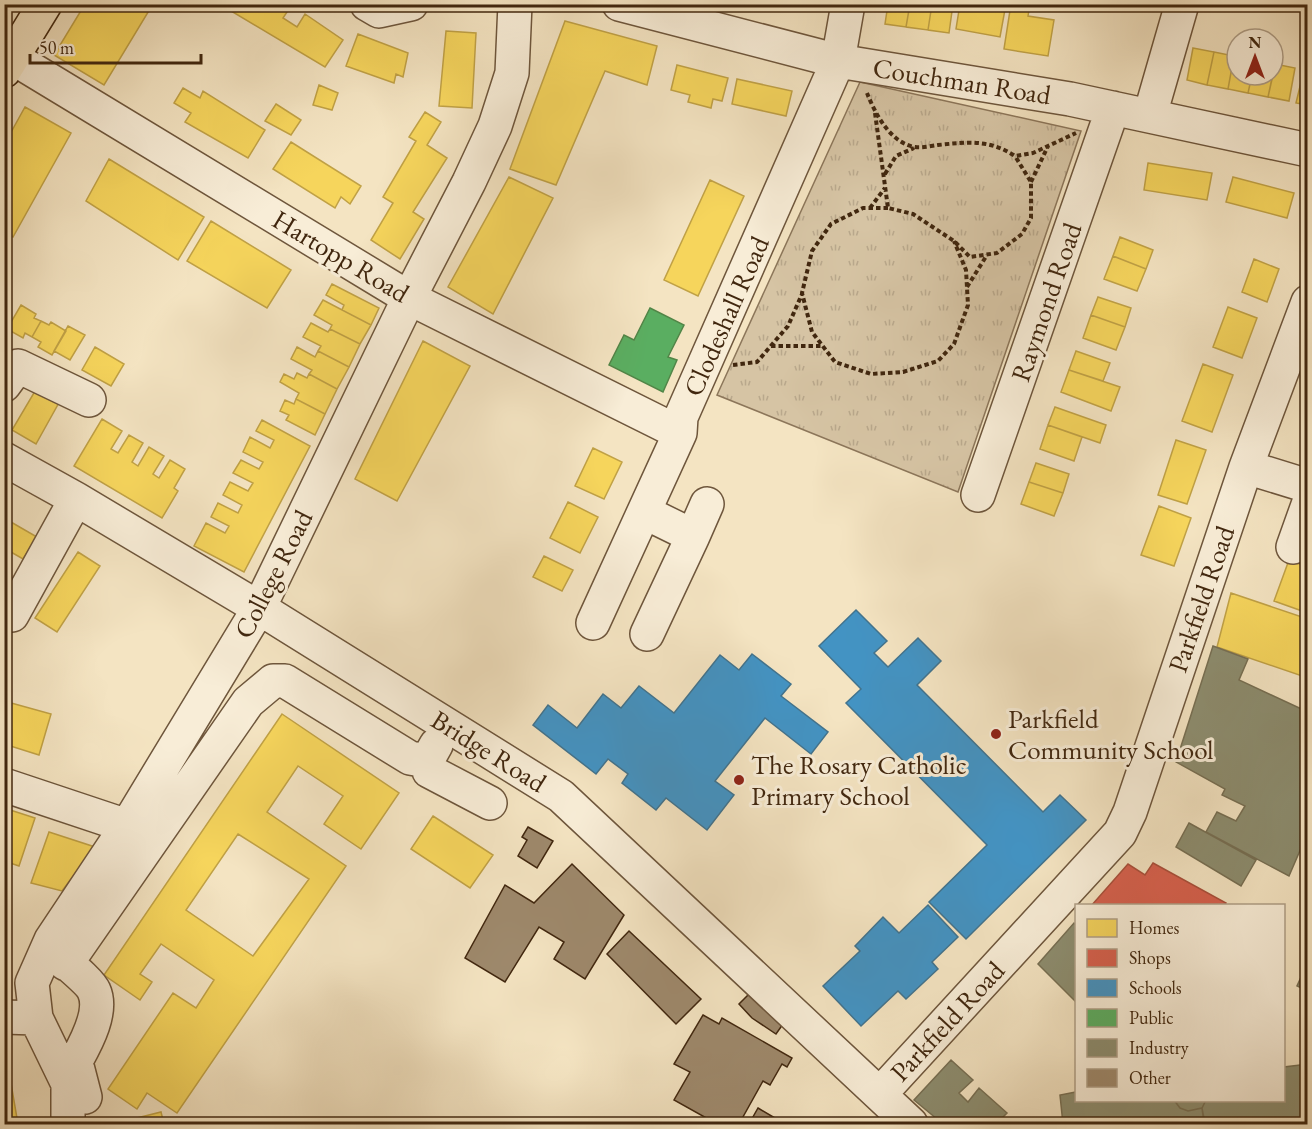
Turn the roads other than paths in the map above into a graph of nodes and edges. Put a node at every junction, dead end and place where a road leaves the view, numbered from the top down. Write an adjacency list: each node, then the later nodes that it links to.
1 (45, 4): 9 (main road)
2 (367, 4): 3 (street)
3 (411, 4)
4 (515, 4): 13 (street, College Road)
5 (619, 4): 8 (street, Couchman Road)
6 (848, 4): 8 (street, Clodeshall Road)
7 (1182, 4): 11 (street)
8 (847, 63): 10 (street, Couchman Road); 17 (street, Clodeshall Road)
9 (9, 65): 13 (street, Hartopp Road)
10 (1111, 114): 11 (street, Couchman Road); 21 (street, Raymond Road)
11 (1150, 115): 12 (street, Couchman Road)
12 (1308, 150)
13 (409, 298): 17 (street, Hartopp Road); 28 (street, College Road)
14 (1308, 302): 19 (street, Parkfield Road)
15 (4, 384): 16 (street)
16 (89, 400)
17 (680, 433): 25 (street, Clodeshall Road)
18 (4, 459): 22 (street, Bridge Road)
19 (1246, 467): 20 (street); 39 (street, Parkfield Road)
20 (1308, 486)
21 (978, 495)
22 (76, 499): 28 (street, Bridge Road); 29 (street)
23 (707, 504): 26 (street)
24 (1308, 505): 27 (street)
25 (644, 512): 26 (street); 30 (street, Clodeshall Road)
26 (693, 536): 31 (street)
27 (1293, 547)
28 (259, 608): 32 (street, Bridge Road); 36 (street, College Road)
29 (12, 615)
30 (593, 623)
31 (647, 634)
32 (447, 725): 33 (street); 39 (street, Bridge Road)
33 (427, 761): 35 (street); 37 (street)
34 (4, 785): 36 (street)
35 (490, 803)
36 (127, 826): 37 (street, College Road)
37 (57, 955): 38 (street, College Road); 41 (street)
38 (20, 1018): 40 (street, College Road)
39 (880, 1094): 42 (street, Bridge Road)
40 (68, 1125)
41 (91, 1125)
42 (911, 1125)

